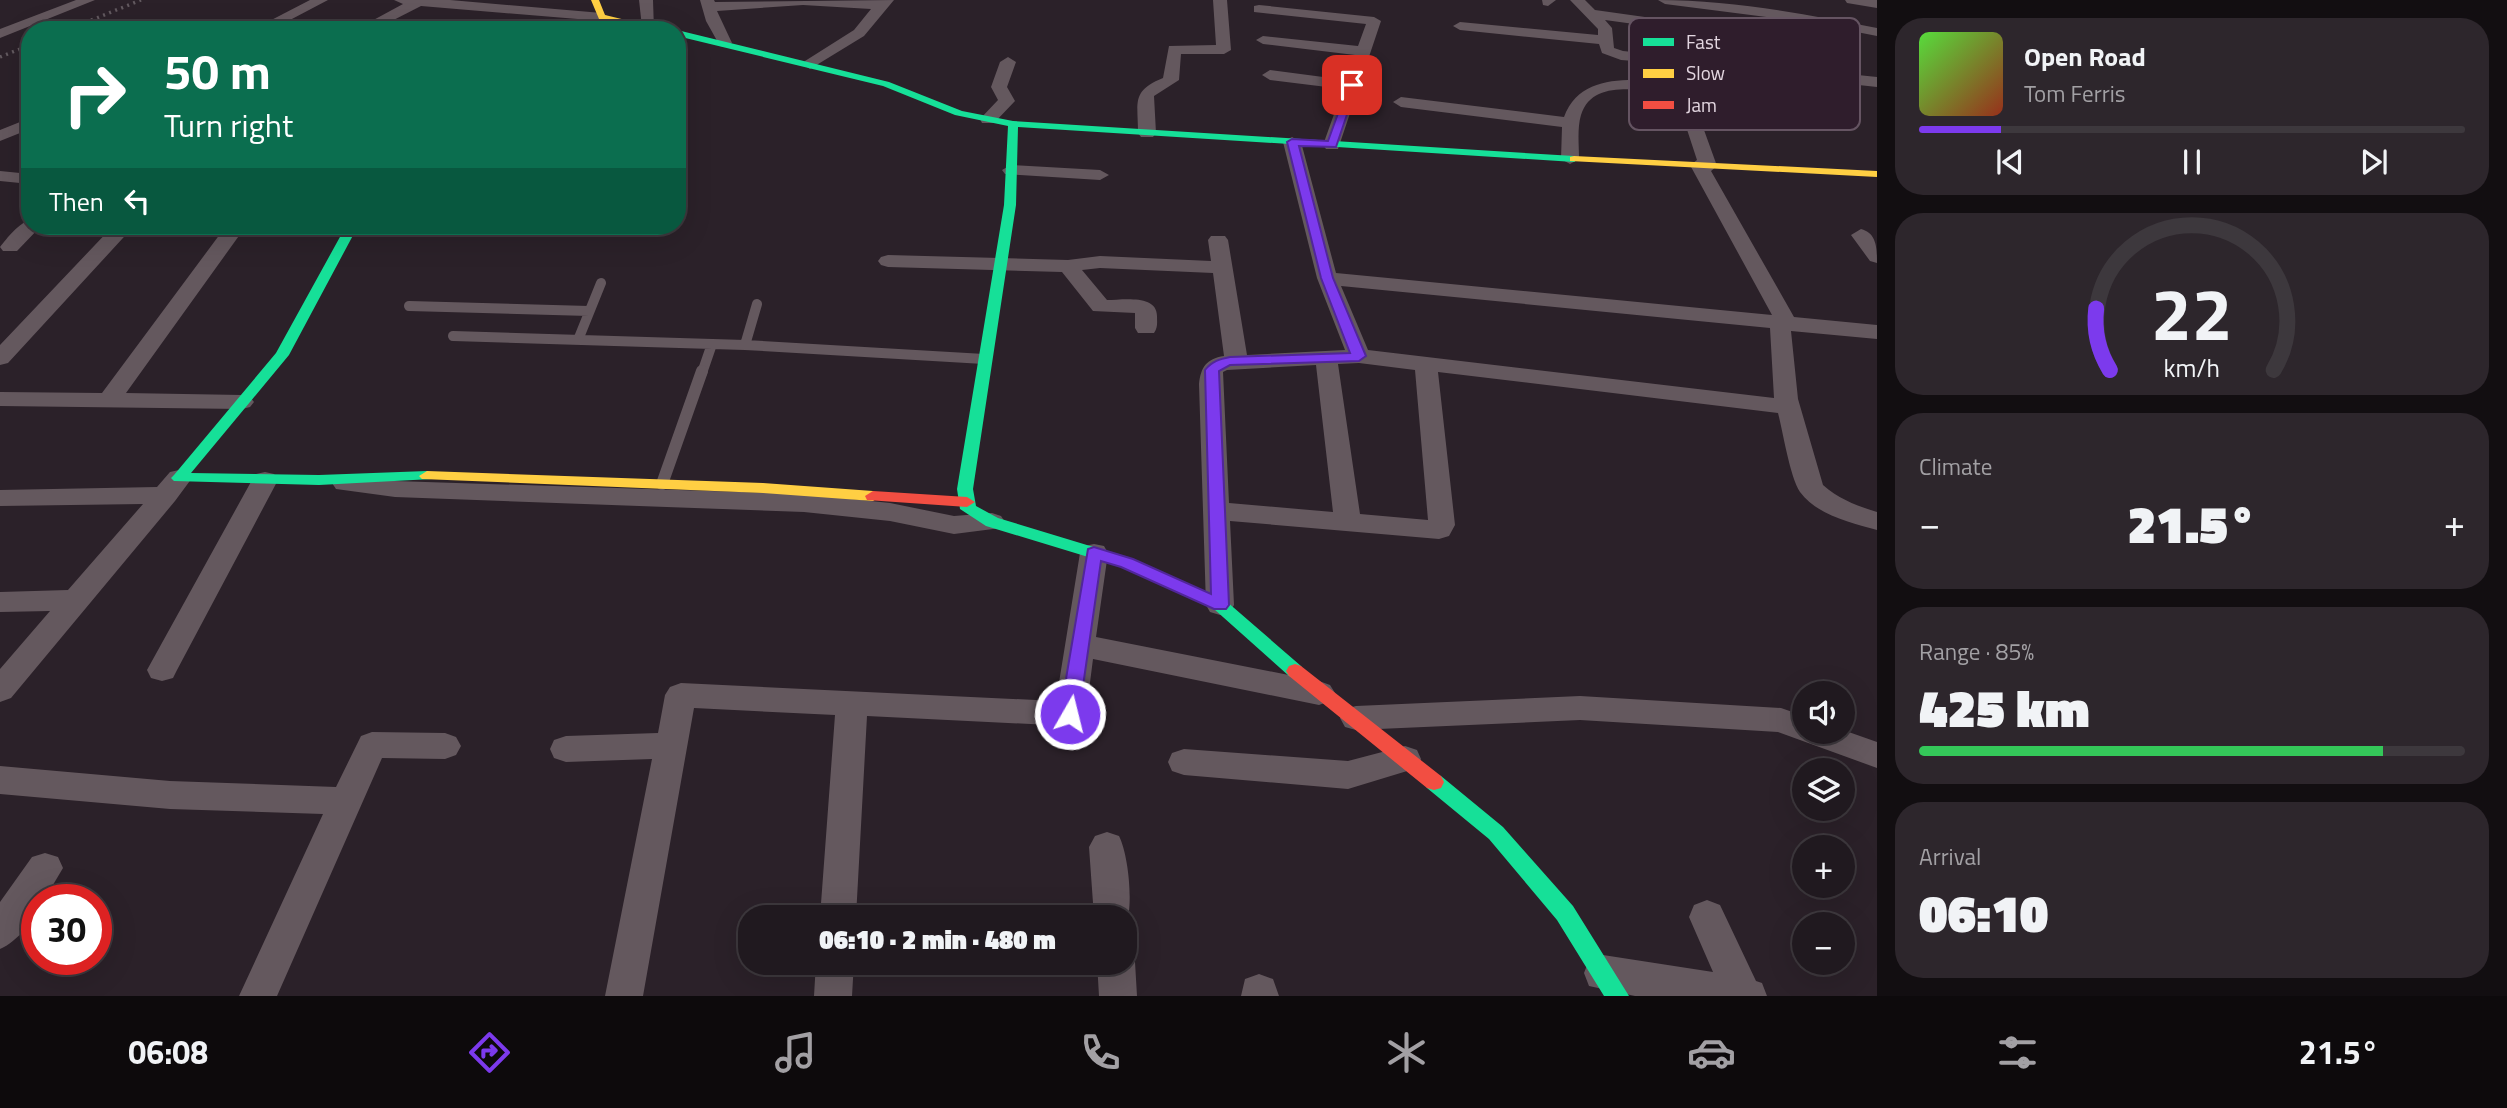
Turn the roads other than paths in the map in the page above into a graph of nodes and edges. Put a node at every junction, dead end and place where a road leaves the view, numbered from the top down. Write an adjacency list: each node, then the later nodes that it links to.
1 (88, 0): 22 (street)
2 (321, 0): 23 (street)
3 (401, 0): 11 (street)
4 (595, 0): 19 (street)
5 (646, 0): 27 (street)
6 (803, 0): 13 (street); 14 (street)
7 (1220, 0): 49 (street)
8 (1577, 0): 18 (street)
9 (1665, 0): 12 (street)
10 (1853, 0): 15 (street)
11 (419, 1): 19 (street); 24 (street)
12 (1690, 2): 20 (street)
13 (884, 3): 39 (street)
14 (708, 4): 35 (street)
15 (1877, 4)
16 (1259, 9): 36 (street)
17 (1526, 14): 31 (street)
18 (1592, 14): 21 (street); 34 (street)
19 (606, 18): 25 (street); 26 (street)
20 (1806, 18)
21 (1629, 19)
22 (34, 21)
23 (278, 21)
24 (383, 21)
25 (599, 21)
26 (621, 21)
27 (654, 21)
28 (21, 26): 30 (street)
29 (1460, 26): 31 (street)
30 (0, 34)
31 (1537, 34): 34 (street)
32 (686, 35): 35 (street)
33 (1263, 40): 36 (street)
34 (1604, 40): 37 (street)
35 (725, 43): 39 (street)
36 (1364, 51): 41 (street)
37 (1629, 55)
38 (1008, 62): 44 (street)
39 (810, 64): 44 (street)
40 (1270, 75): 41 (street)
41 (1352, 85): 52 (street)
42 (1629, 86): 45 (street)
43 (1401, 102): 45 (street)
44 (988, 119): 46 (street)
45 (1572, 123): 53 (street)
46 (1013, 124): 49 (street); 55 (street)
47 (21, 127): 50 (street)
48 (1691, 130): 54 (street)
49 (1147, 133): 51 (street)
50 (0, 136)
51 (1292, 142): 52 (street); 72 (street)
52 (1332, 145): 53 (street)
53 (1570, 159): 54 (street)
54 (1704, 165): 57 (street); 77 (street)
55 (1011, 170): 56 (street); 69 (street)
56 (1100, 174)
57 (1877, 174)
58 (0, 176): 59 (street)
59 (21, 178)
60 (1861, 234): 67 (street)
61 (22, 235): 66 (street)
62 (116, 235): 86 (street)
63 (229, 235): 91 (street)
64 (347, 235): 92 (street)
65 (1218, 240): 88 (street)
66 (10, 247)
67 (1877, 257)
68 (888, 261): 69 (street)
69 (1000, 263): 70 (street); 87 (street)
70 (1068, 267): 71 (street); 78 (street)
71 (1213, 267)
72 (1327, 278): 77 (street); 84 (street)
73 (601, 283): 76 (lane)
74 (757, 303): 83 (lane)
75 (409, 306): 76 (lane)
76 (589, 311): 81 (lane)
77 (1784, 322): 79 (street); 93 (street)
78 (1146, 328)
79 (1877, 332)
80 (453, 336): 81 (lane)
81 (578, 340): 82 (lane)
82 (712, 344): 83 (lane); 96 (lane)
83 (745, 345): 87 (lane)
84 (1359, 356): 85 (street); 89 (street)
85 (1325, 357): 88 (street); 103 (street)
86 (0, 358)
87 (984, 359): 99 (street)
88 (1236, 360): 100 (street)
89 (1426, 364): 93 (street); 103 (street)
90 (0, 399): 91 (street)
91 (109, 400): 92 (street)
92 (242, 402): 97 (street)
93 (1788, 407): 101 (street)
94 (265, 480): 95 (street); 97 (street); 109 (street)
95 (319, 480): 96 (street); 102 (street)
96 (662, 484): 99 (street)
97 (172, 487): 98 (street); 105 (street)
98 (0, 498)
99 (967, 502): 102 (street)
100 (1216, 511): 103 (street); 107 (street)
101 (1877, 521)
102 (992, 522): 104 (street)
103 (1348, 523)
104 (1094, 553): 107 (street); 108 (street)
105 (77, 600): 106 (street); 110 (street)
106 (0, 602)
107 (1220, 605): 111 (street)
108 (1080, 645): 111 (street); 112 (street)
109 (162, 670)
110 (0, 690)
111 (1321, 693): 113 (street)
112 (852, 703): 117 (street); 126 (street)
113 (1356, 718): 114 (street); 120 (street)
114 (1792, 724)
115 (1846, 744): 119 (street)
116 (445, 746): 123 (street)
117 (671, 746): 118 (street); 135 (street)
118 (566, 749)
119 (1877, 755)
120 (1405, 759): 121 (street); 132 (street)
121 (1184, 762)
122 (0, 780): 123 (street)
123 (348, 801): 134 (street)
124 (1107, 847): 127 (street)
125 (45, 868): 129 (street)
126 (839, 905)
127 (1111, 905)
128 (1707, 917): 133 (street)
129 (0, 932)
130 (834, 975): 136 (street)
131 (1117, 975): 137 (street)
132 (1610, 984): 133 (street)
133 (1743, 995): 138 (street)
134 (258, 996)
135 (624, 996)
136 (833, 996)
137 (1118, 996)
138 (1748, 996)

